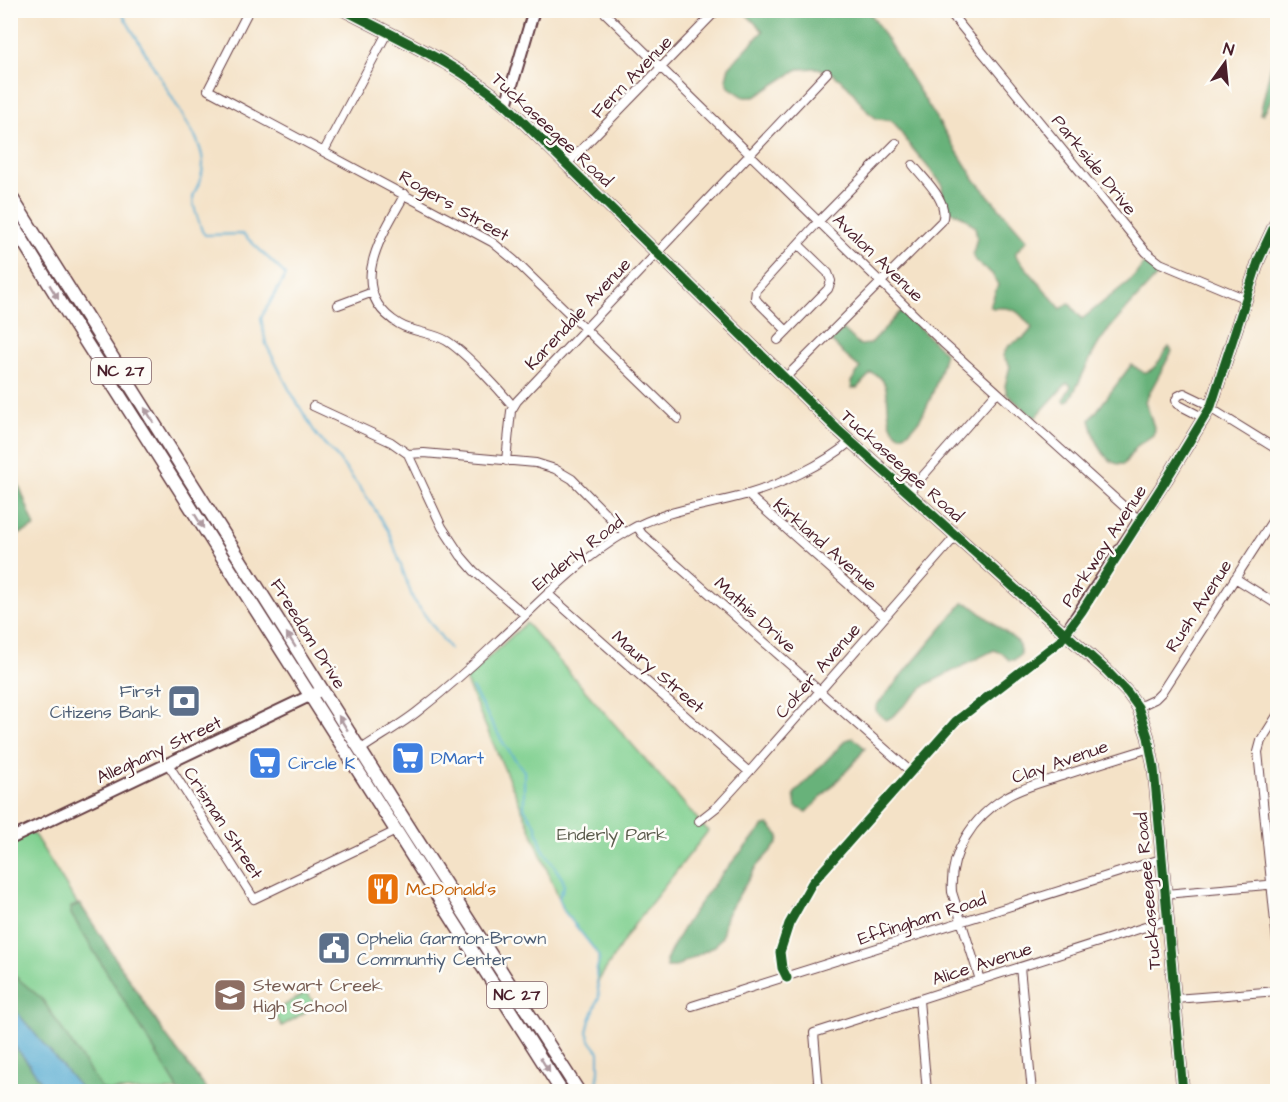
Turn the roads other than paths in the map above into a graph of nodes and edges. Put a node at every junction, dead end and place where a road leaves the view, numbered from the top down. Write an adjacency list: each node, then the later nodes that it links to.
1 (249, 10): 12 (street, Rogers Street)
2 (344, 10): 7 (main road, Tuckaseegee Road)
3 (534, 10): 10 (main road)
4 (602, 10): 8 (street, Avalon Avenue)
5 (717, 10): 8 (street, Fern Avenue)
6 (948, 10): 27 (street, Parkside Drive)
7 (387, 33): 10 (main road, Tuckaseegee Road); 12 (street)
8 (662, 68): 13 (street, Avalon Avenue); 14 (street, Fern Avenue)
9 (827, 73): 13 (street, Karendale Avenue)
10 (506, 105): 14 (main road, Tuckaseegee Road)
11 (896, 143): 20 (street)
12 (324, 151): 16 (street, Rogers Street)
13 (750, 154): 20 (street, Avalon Avenue); 24 (street, Karendale Avenue)
14 (567, 164): 24 (main road, Tuckaseegee Road)
15 (913, 165): 25 (street)
16 (405, 194): 26 (street); 29 (street, Rogers Street)
17 (10, 195): 21 (main road, Freedom Drive / NC 27)
18 (1278, 219): 27 (main road, Parkway Avenue)
19 (10, 220): 22 (main road, Freedom Drive / NC 27)
20 (819, 221): 23 (street); 25 (street, Avalon Avenue)
21 (36, 235): 22 (main road); 42 (main road, Freedom Drive / NC 27, one-way to 21)
22 (24, 242): 43 (main road, Freedom Drive / NC 27, one-way to 43)
23 (798, 244): 30 (street); 30 (street)
24 (657, 252): 29 (street, Karendale Avenue); 32 (main road, Tuckaseegee Road)
25 (881, 282): 32 (street); 33 (street, Avalon Avenue)
26 (373, 292): 28 (street); 35 (street)
27 (1246, 298): 36 (main road, Parkway Avenue)
28 (338, 306)
29 (586, 330): 35 (street, Karendale Avenue); 37 (street, Rogers Street)
30 (787, 331): 31 (street)
31 (778, 340)
32 (785, 378): 38 (main road, Tuckaseegee Road)
33 (996, 393): 45 (street); 47 (street, Avalon Avenue)
34 (313, 406): 40 (street)
35 (513, 406): 41 (street)
36 (1208, 411): 39 (street); 47 (main road, Parkway Avenue)
37 (678, 418)
38 (850, 442): 44 (street, Enderly Road); 45 (main road, Tuckaseegee Road)
39 (1278, 450)
40 (408, 454): 41 (street); 54 (street)
41 (506, 461): 49 (street)
42 (180, 465): 43 (main road); 57 (main road, Freedom Drive / NC 27, one-way to 42)
43 (169, 471): 59 (main road, Freedom Drive / NC 27, one-way to 59)
44 (747, 494): 48 (street, Enderly Road); 55 (street, Kirkland Avenue)
45 (907, 494): 50 (main road, Tuckaseegee Road)
46 (1278, 512): 51 (street, Rush Avenue)
47 (1140, 521): 56 (main road, Parkway Avenue)
48 (637, 526): 49 (street, Enderly Road); 58 (street, Mathis Drive)
49 (625, 532): 52 (street, Enderly Road)
50 (955, 537): 55 (street, Coker Avenue); 56 (main road, Tuckaseegee Road)
51 (1235, 578): 53 (street); 60 (street, Rush Avenue)
52 (548, 594): 54 (street, Enderly Road); 66 (street, Maury Street)
53 (1278, 605)
54 (525, 615): 63 (street, Enderly Road)
55 (885, 617): 58 (street, Coker Avenue)
56 (1065, 634): 60 (main road, Tuckaseegee Road); 65 (street, Parkway Avenue)
57 (322, 690): 59 (main road, Alleghany Street); 63 (main road, Freedom Drive / NC 27, one-way to 57)
58 (820, 692): 65 (street, Mathis Drive); 66 (street, Coker Avenue)
59 (310, 697): 64 (main road, Alleghany Street); 68 (main road, Freedom Drive / NC 27)
60 (1138, 707): 62 (main road, Tuckaseegee Road)
61 (1278, 714): 72 (street)
62 (1150, 748): 70 (main road, Tuckaseegee Road); 75 (street, Clay Avenue)
63 (360, 750): 71 (main road, Freedom Drive / NC 27)
64 (168, 764): 68 (street, Crisman Street); 69 (main road, Alleghany Street)
65 (910, 771): 78 (street, Parkway Avenue)
66 (749, 772): 67 (street, Coker Avenue)
67 (699, 820)
68 (396, 831): 71 (main road); 81 (main road, Freedom Drive / NC 27)
69 (10, 839)
70 (1161, 859): 73 (main road, Tuckaseegee Road); 75 (street, Effingham Road)
71 (445, 883): 85 (main road, Freedom Drive / NC 27)
72 (1274, 884): 73 (street); 76 (street)
73 (1165, 894): 74 (main road, Tuckaseegee Road)
74 (1167, 920): 77 (street, Alice Avenue); 82 (main road, Tuckaseegee Road)
75 (961, 922): 78 (street, Effingham Road); 79 (street, Clay Avenue)
76 (1278, 952)
77 (1020, 968): 79 (street, Alice Avenue); 90 (street)
78 (787, 978): 84 (street, Effingham Road)
79 (980, 980): 83 (street, Alice Avenue)
80 (1278, 990): 82 (street)
81 (503, 998): 85 (main road); 86 (main road, Freedom Drive / NC 27, one-way to 86)
82 (1175, 999): 91 (main road, Tuckaseegee Road)
83 (919, 1000): 88 (street, Alice Avenue); 89 (street)
84 (692, 1006)
85 (541, 1032): 87 (main road, Freedom Drive / NC 27)
86 (562, 1092)
87 (579, 1092)
88 (819, 1092)
89 (927, 1092)
90 (1032, 1092)
91 (1184, 1092)

